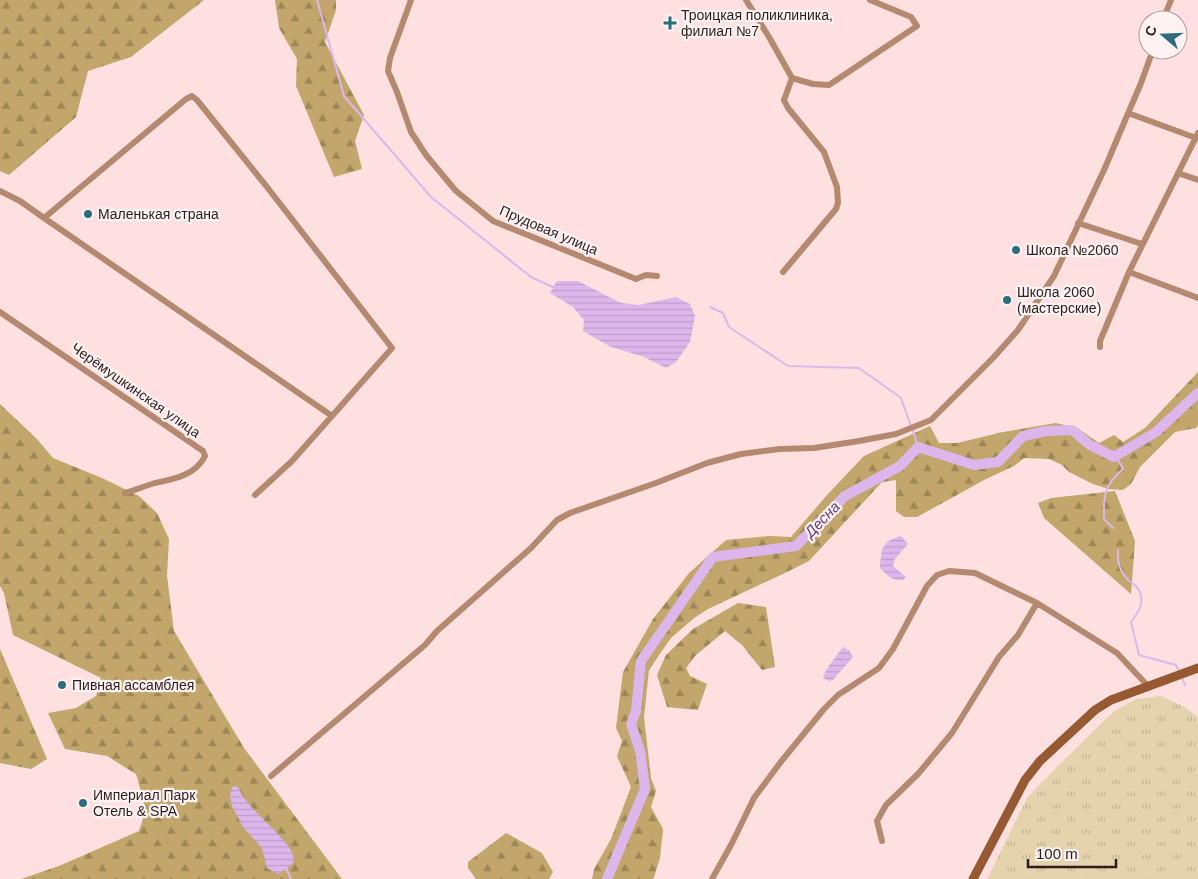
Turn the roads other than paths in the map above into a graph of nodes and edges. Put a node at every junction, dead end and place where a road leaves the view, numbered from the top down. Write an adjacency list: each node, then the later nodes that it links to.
1 (411, 0): 16 (street, Прудовая улица)
2 (746, 0): 5 (street)
3 (870, 0): 5 (street)
4 (1149, 60): 6 (street)
5 (792, 78): 14 (street)
6 (1128, 113): 7 (street); 12 (street)
7 (1197, 136): 8 (street)
8 (1178, 172): 9 (street); 13 (street)
9 (1198, 180)
10 (0, 191): 11 (street)
11 (44, 218): 20 (street); 20 (street)
12 (1078, 223): 13 (street); 26 (street)
13 (1142, 244): 15 (street)
14 (783, 272)
15 (1129, 272): 17 (street); 19 (street)
16 (657, 276)
17 (1198, 298)
18 (0, 312): 21 (street, Черёмушкинская улица)
19 (1100, 347)
20 (332, 416): 22 (street)
21 (125, 493)
22 (255, 495)
23 (1037, 603): 25 (street); 27 (street); 28 (street)
24 (1195, 669): 25 (street)
25 (1147, 685): 29 (street)
26 (271, 776)
27 (882, 842)
28 (712, 879)
29 (973, 879)

